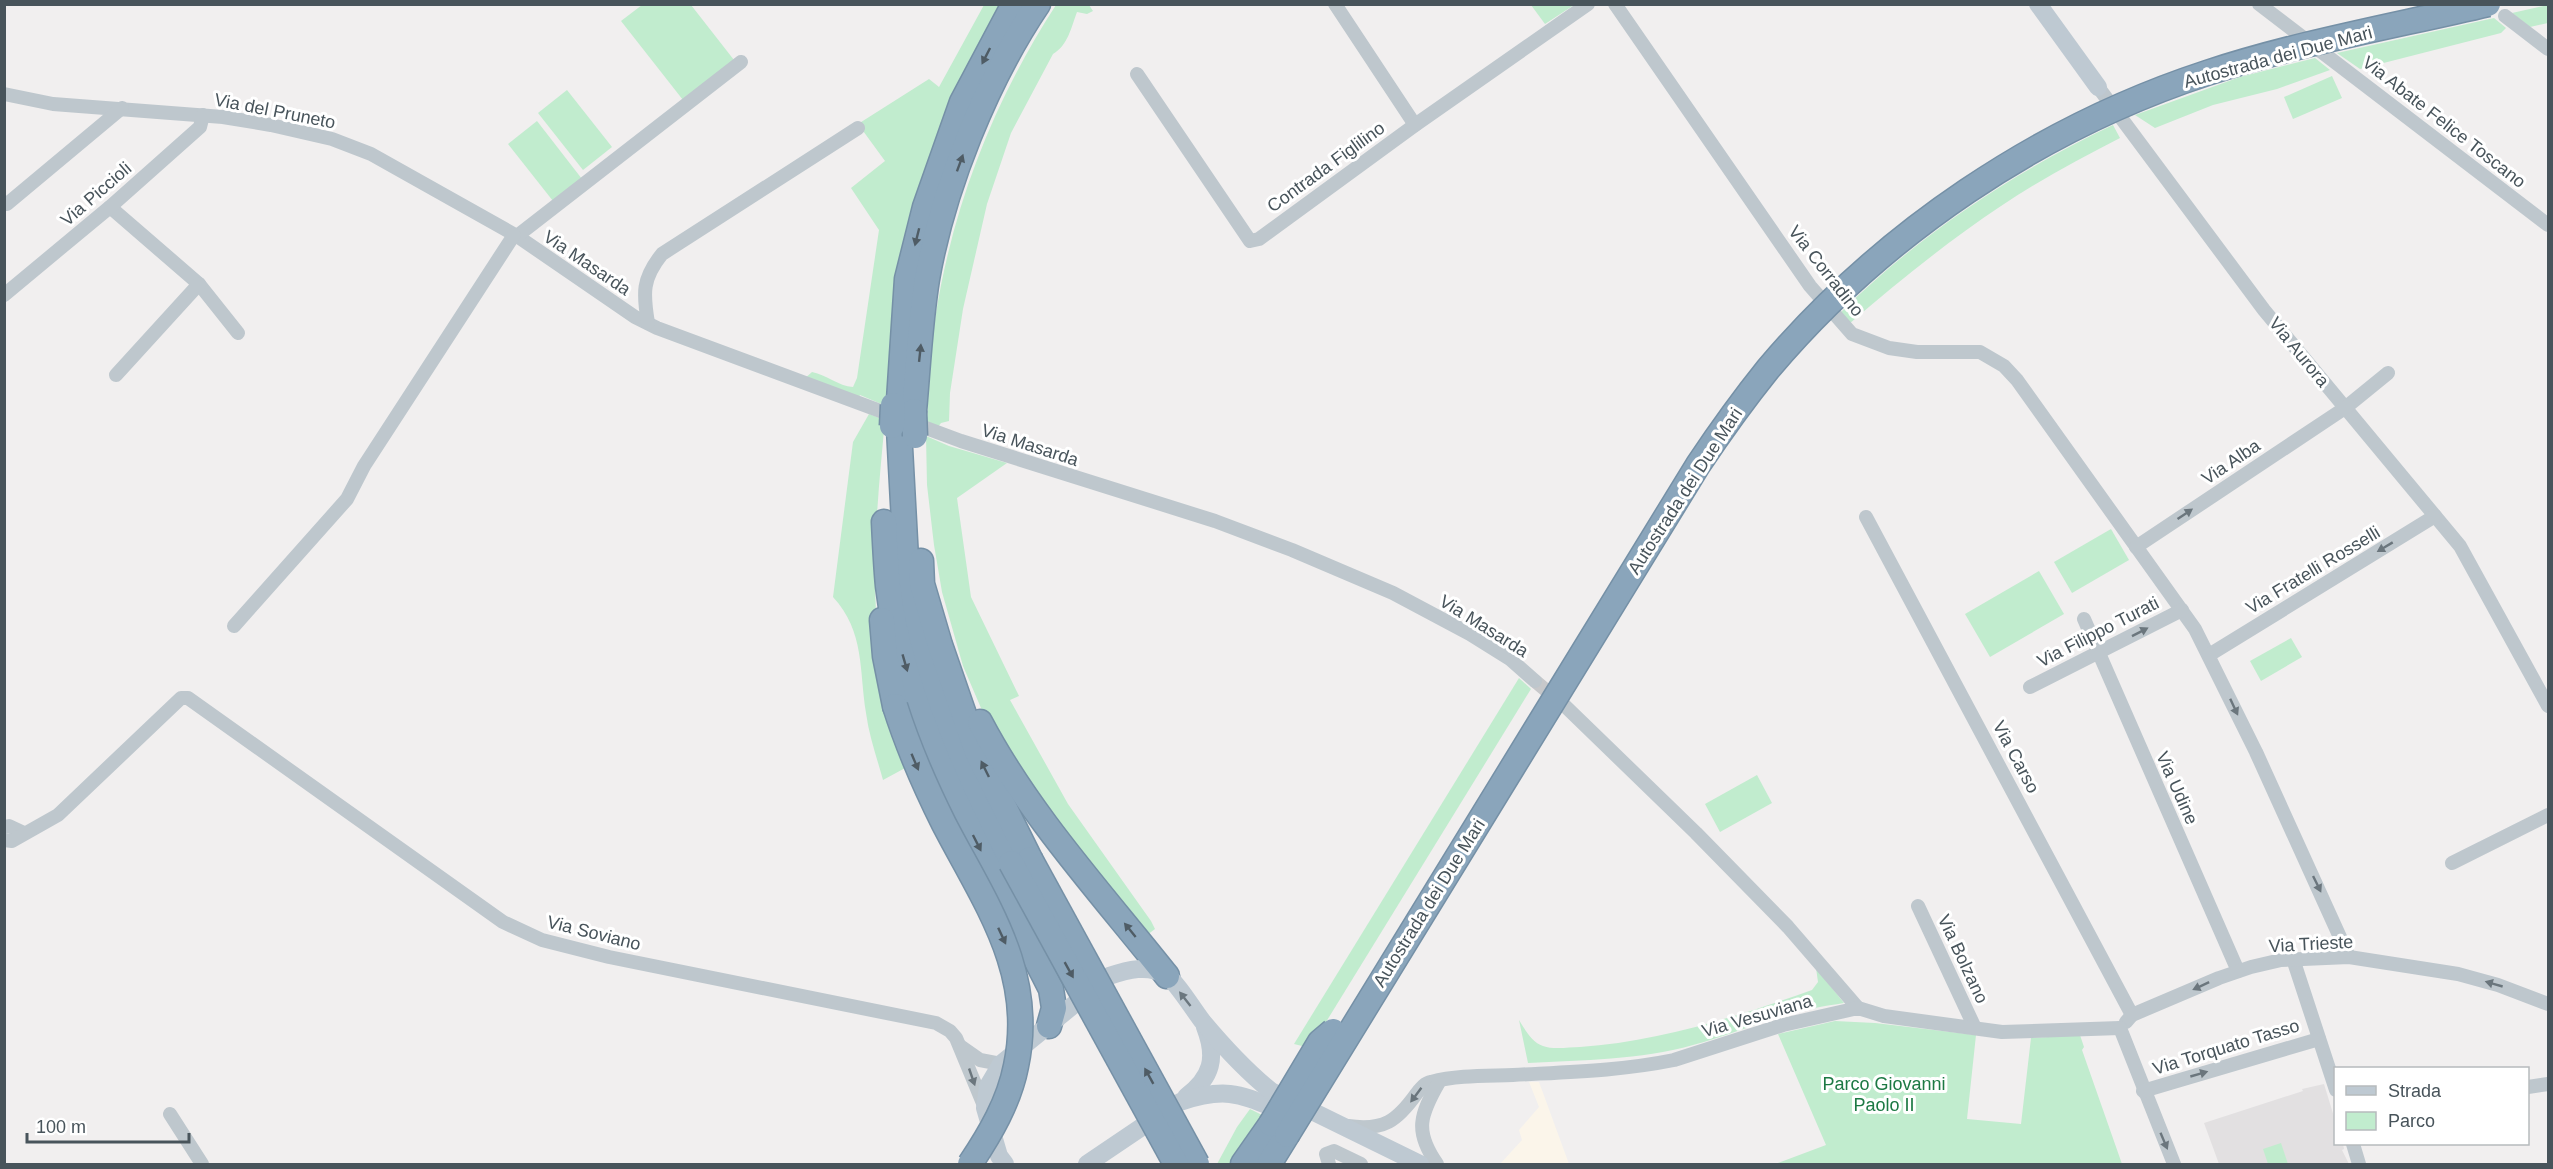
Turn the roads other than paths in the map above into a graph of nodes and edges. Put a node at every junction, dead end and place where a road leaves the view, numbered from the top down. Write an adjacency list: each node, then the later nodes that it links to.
1 (1014, 4): 30 (highway, one-way to 30)
2 (1038, 4): 30 (highway, one-way to 2)
3 (1335, 4): 17 (street)
4 (1588, 4): 17 (street, Contrada Figlilino)
5 (1615, 4): 34 (street, Via Corradino)
6 (2038, 4): 13 (street, Via Aurora)
7 (2259, 4): 21 (street, Via Abate Felice Toscano)
8 (2422, 4): 75 (highway, Autostrada dei Due Mari, bridge)
9 (2496, 10): 10 (street); 75 (highway, Autostrada dei Due Mari, bridge)
10 (2548, 49)
11 (741, 62): 22 (street)
12 (1137, 74): 17 (street, Contrada Figlilino)
13 (2098, 87): 29 (street, Via Aurora)
14 (4, 94): 15 (street, Via del Pruneto)
15 (122, 108): 16 (street, Via del Pruneto); 19 (street)
16 (203, 115): 20 (street, Via Piccioli); 22 (street, Via del Pruneto)
17 (1415, 125)
18 (858, 129): 25 (street)
19 (7, 204)
20 (110, 207): 23 (street); 24 (street, Via Piccioli)
21 (2548, 225)
22 (516, 235): 25 (street, Via Masarda); 37 (street)
23 (199, 284): 26 (street); 28 (street)
24 (4, 295)
25 (648, 323): 41 (street, Via Masarda)
26 (238, 333)
27 (2388, 373): 29 (street, Via Alba)
28 (116, 375)
29 (2345, 408): 31 (street, Via Aurora); 34 (street, Via Alba, one-way to 29)
30 (902, 419): 33 (highway); 38 (highway); 49 (highway)
31 (2435, 516): 40 (street, Via Fratelli Rosselli, one-way to 40); 44 (street, Via Aurora)
32 (1866, 517): 58 (street, Via Carso)
33 (884, 522): 60 (highway, one-way to 60); 81 (highway, one-way to 81, bridge)
34 (2136, 547): 35 (street, Via Corradino)
35 (2182, 610): 39 (street, Via Filippo Turati, one-way to 35); 40 (street, Via Corradino)
36 (2084, 619): 39 (street, Via Udine)
37 (234, 626)
38 (940, 645): 49 (highway, one-way to 38); 55 (highway, one-way to 38)
39 (2097, 653): 42 (street, Via Filippo Turati); 54 (street, Via Udine)
40 (2209, 655): 52 (street, Via Corradino, one-way to 52)
41 (1535, 681)
42 (2030, 687)
43 (1564, 705): 57 (street)
44 (2548, 706)
45 (2548, 815): 50 (street)
46 (4, 827): 47 (street)
47 (24, 833): 48 (street); 64 (street, Via Soviano)
48 (4, 840)
49 (1020, 861): 83 (highway, one-way to 83, bridge); 84 (highway, one-way to 49, bridge)
50 (2452, 863)
51 (1918, 906): 61 (street, Via Bolzano)
52 (2349, 957): 53 (street, Via Trieste); 56 (street, Via Trieste, one-way to 52)
53 (2294, 962): 54 (street, Via Trieste); 63 (street)
54 (2238, 971): 58 (street, Via Trieste, one-way to 58)
55 (1167, 976): 59 (street, one-way to 55); 60 (street)
56 (2548, 1004)
57 (1858, 1008): 61 (street); 66 (street, Via Vesuviana)
58 (2132, 1015): 62 (street, Via Trieste)
59 (1204, 1023): 71 (street); 74 (street)
60 (1049, 1026): 65 (street)
61 (1975, 1028): 62 (street)
62 (2120, 1028): 70 (street)
63 (2319, 1039): 67 (street); 70 (street, Via Torquato Tasso, one-way to 63)
64 (960, 1046): 65 (street); 72 (street, one-way to 72)
65 (1001, 1064): 72 (street)
66 (1439, 1082): 74 (street, Via Vesuviana, one-way to 74); 91 (street)
67 (2334, 1084)
68 (2548, 1084): 69 (street)
69 (2529, 1087)
70 (2143, 1091): 92 (street, one-way to 92)
71 (1180, 1102): 78 (street); 82 (street)
72 (985, 1108): 79 (street)
73 (170, 1114): 80 (street)
74 (1339, 1125): 78 (street)
75 (1281, 1130): 85 (highway); 86 (highway, Autostrada dei Due Mari); 87 (highway, Autostrada dei Due Mari); 88 (highway)
76 (2354, 1145): 93 (street)
77 (1329, 1158): 89 (street)
78 (1396, 1159): 90 (street)
79 (1001, 1162)
80 (202, 1164)
81 (970, 1164)
82 (1087, 1164)
83 (1176, 1164)
84 (1197, 1164)
85 (1243, 1164)
86 (1251, 1164)
87 (1269, 1164)
88 (1275, 1164)
89 (1361, 1164)
90 (1420, 1164)
91 (1437, 1164)
92 (2174, 1164)
93 (2359, 1164)

